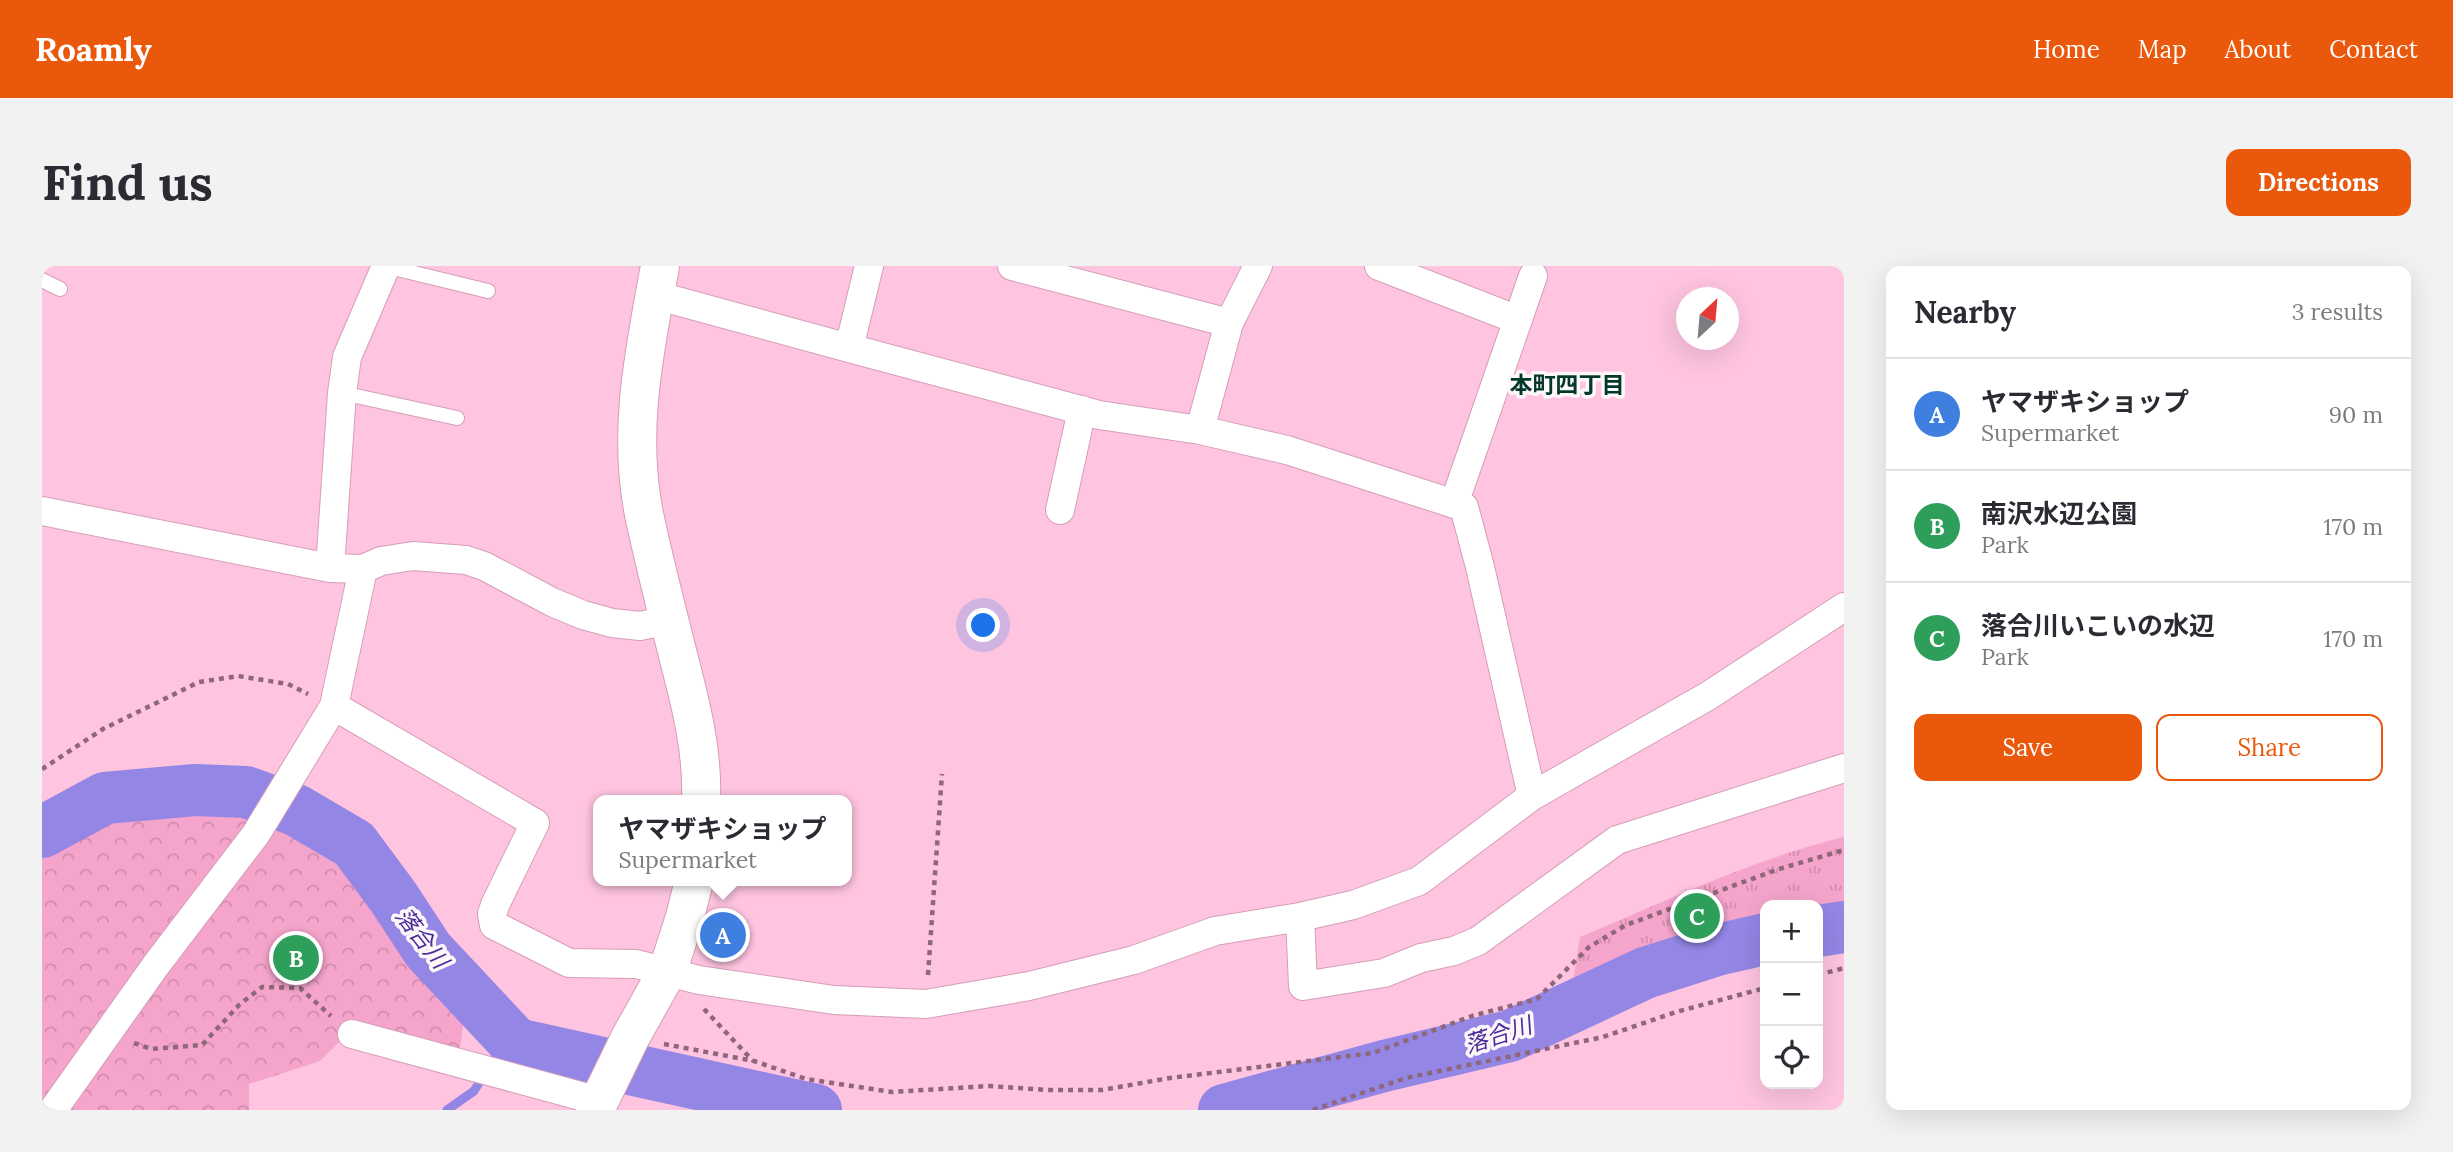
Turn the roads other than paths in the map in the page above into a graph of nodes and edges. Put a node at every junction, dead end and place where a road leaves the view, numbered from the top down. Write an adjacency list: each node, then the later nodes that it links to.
1 (386, 266): 10 (lane); 14 (street)
2 (869, 266): 13 (street)
3 (1012, 266): 12 (street)
4 (1258, 266): 12 (street)
5 (1379, 266): 11 (street)
6 (1533, 276): 11 (street)
7 (42, 280): 9 (lane)
8 (657, 281): 13 (street); 24 (street)
9 (60, 289)
10 (488, 290)
11 (1518, 320): 18 (street)
12 (1229, 323): 17 (street)
13 (849, 348): 15 (street)
14 (342, 393): 16 (lane); 21 (street)
15 (1082, 410): 17 (street); 20 (street)
16 (457, 418)
17 (1200, 430): 18 (street)
18 (1454, 504): 28 (street)
19 (45, 508): 21 (street)
20 (1060, 510)
21 (330, 568): 22 (street)
22 (363, 569): 24 (street); 25 (street)
23 (1844, 607): 28 (street)
24 (669, 620): 27 (street)
25 (334, 706): 31 (street); 34 (street)
26 (1844, 768): 30 (street)
27 (701, 795)
28 (1532, 796): 30 (street)
29 (693, 886): 31 (street)
30 (1300, 917): 31 (street)
31 (668, 970): 33 (street)
32 (352, 1034): 33 (street)
33 (599, 1102)
34 (52, 1110)

